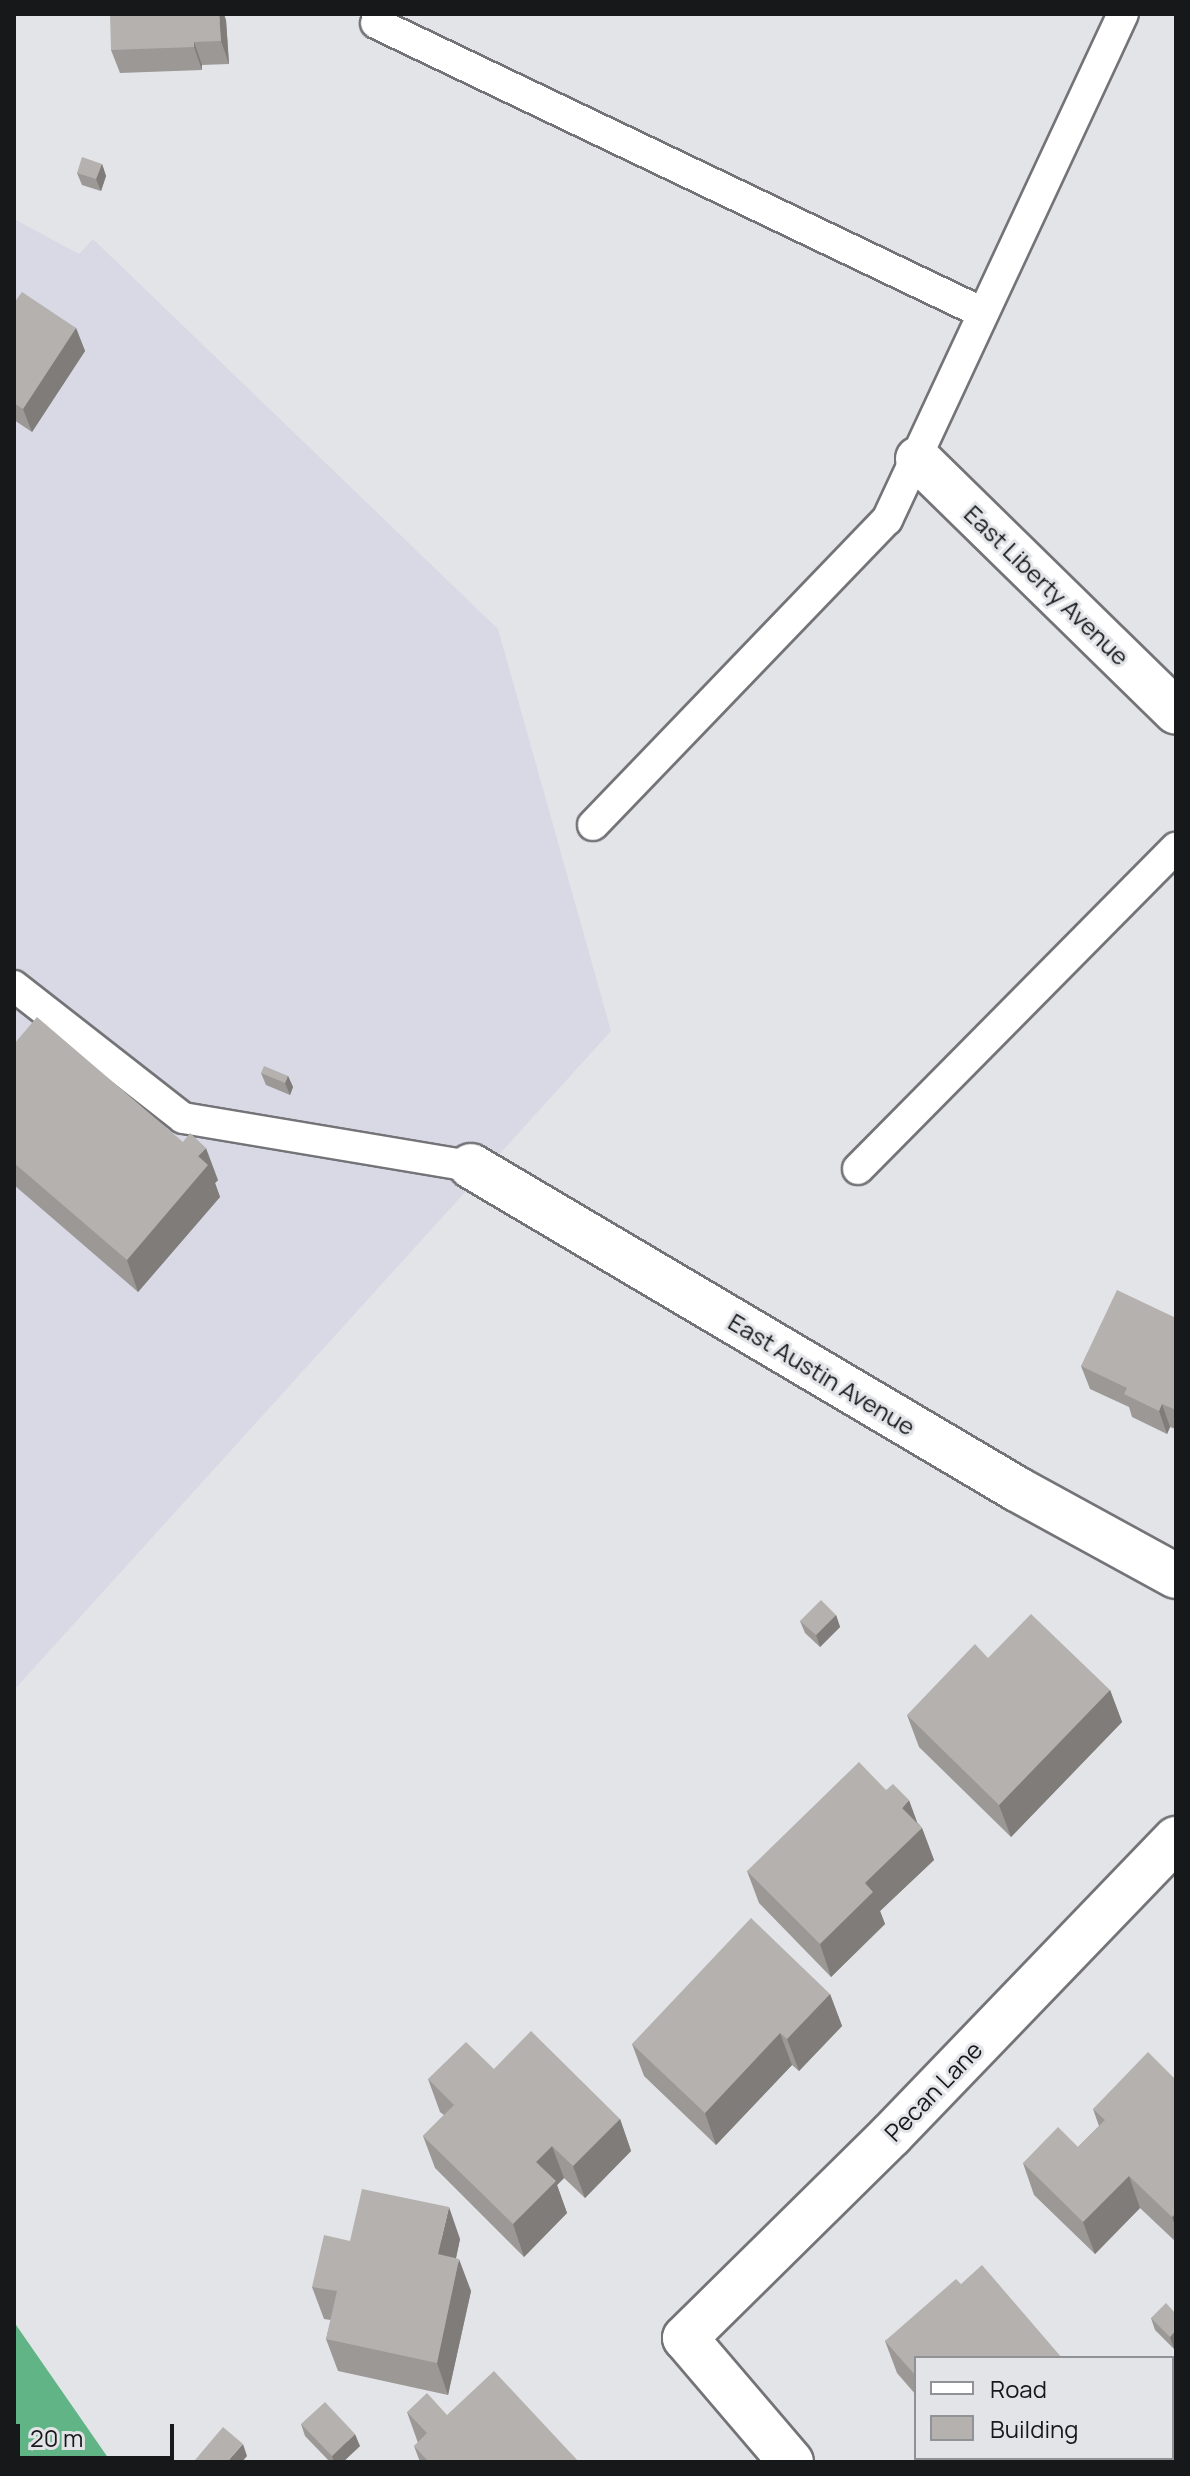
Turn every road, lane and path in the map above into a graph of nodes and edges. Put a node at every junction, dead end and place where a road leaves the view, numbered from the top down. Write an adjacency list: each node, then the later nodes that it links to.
1 (1123, 14): 3 (lane)
2 (376, 23): 3 (lane)
3 (983, 313): 4 (lane)
4 (918, 459): 5 (street, East Liberty Avenue); 6 (lane)
5 (1176, 712)
6 (593, 825)
7 (1176, 848): 10 (lane)
8 (14, 986): 9 (lane)
9 (471, 1166): 11 (street, East Austin Avenue)
10 (858, 1169)
11 (1176, 1576)
12 (1176, 1839): 13 (street, Pecan Lane)
13 (791, 2462)

